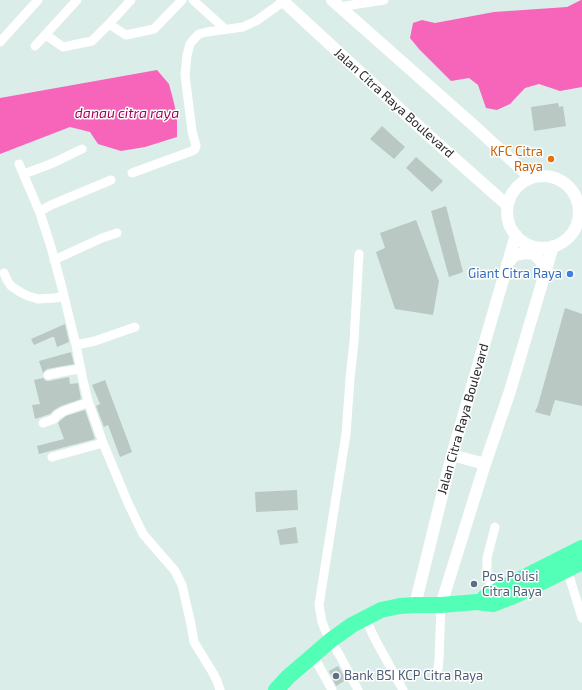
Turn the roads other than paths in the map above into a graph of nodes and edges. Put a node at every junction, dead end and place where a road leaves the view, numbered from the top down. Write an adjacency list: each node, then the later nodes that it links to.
1 (38, 0): 12 (street)
2 (77, 0): 11 (street)
3 (130, 0): 9 (street)
4 (182, 0): 9 (street)
5 (193, 0): 10 (street)
6 (384, 0): 8 (street)
7 (283, 1): 10 (street); 20 (main road, Jalan Citra Raya Boulevard)
8 (335, 3): 18 (main road)
9 (109, 24): 11 (street)
10 (225, 30): 16 (street)
11 (46, 35): 13 (street)
12 (0, 42)
13 (36, 46)
14 (82, 149): 17 (street)
15 (19, 164): 17 (street)
16 (132, 173)
17 (24, 174): 21 (street)
18 (531, 178): 20 (main road); 24 (main road)
19 (112, 180): 21 (street)
20 (507, 205): 23 (main road)
21 (40, 214): 26 (street)
22 (117, 233): 26 (street)
23 (516, 235): 24 (main road); 27 (main road, Jalan Citra Raya Boulevard)
24 (553, 246): 28 (main road)
25 (359, 254): 51 (street)
26 (54, 260): 30 (street)
27 (507, 264): 28 (main road); 38 (main road, Jalan Citra Raya Boulevard)
28 (545, 272): 40 (main road)
29 (4, 273): 30 (street)
30 (64, 296): 32 (street)
31 (135, 327): 32 (street)
32 (76, 345): 33 (street)
33 (81, 369): 34 (street); 35 (street)
34 (48, 375)
35 (89, 404): 36 (street); 37 (street)
36 (43, 423)
37 (104, 443): 39 (street); 54 (street)
38 (452, 455): 40 (main road); 47 (main road, Jalan Citra Raya Boulevard)
39 (52, 457)
40 (485, 464): 48 (main road)
41 (495, 527): 45 (street)
42 (582, 548): 45 (highway)
43 (582, 562): 44 (highway)
44 (567, 569): 46 (highway); 50 (street)
45 (493, 592): 46 (highway)
46 (478, 602): 48 (highway)
47 (415, 605): 48 (highway); 49 (highway)
48 (441, 605): 53 (street)
49 (365, 618): 51 (highway); 58 (street)
50 (582, 618)
51 (330, 640): 52 (highway); 57 (street)
52 (313, 655): 55 (highway); 56 (street)
53 (435, 675)
54 (220, 690)
55 (276, 690)
56 (332, 690)
57 (358, 690)
58 (403, 690)

